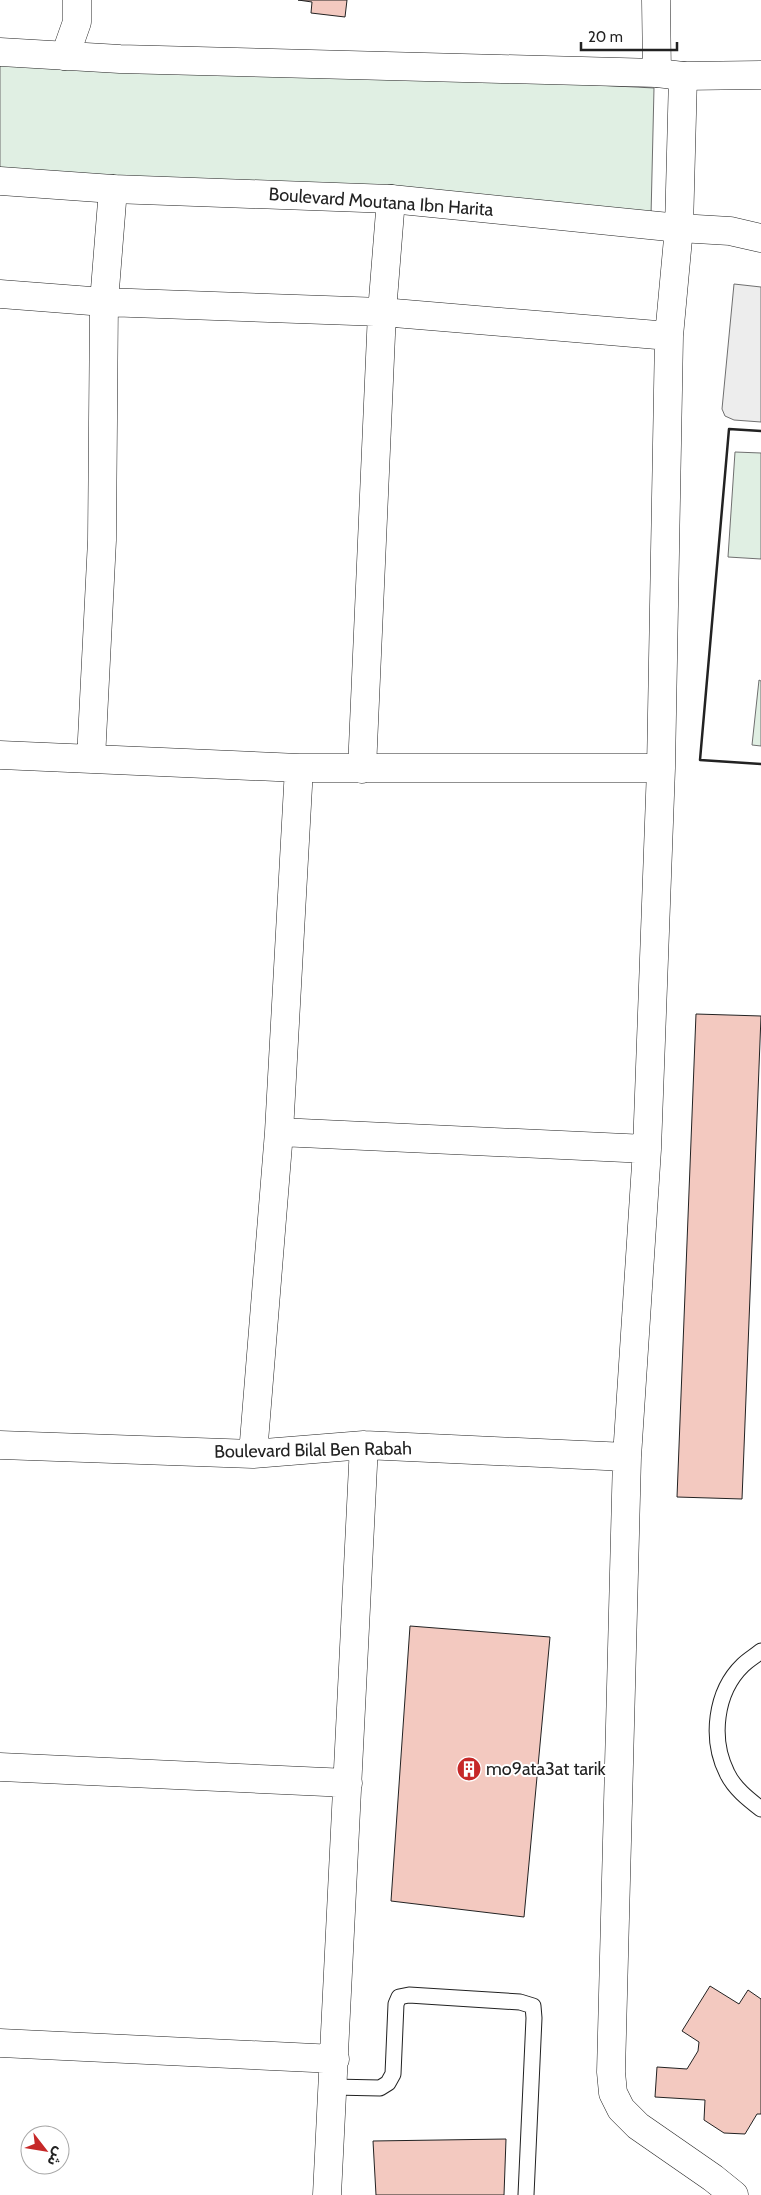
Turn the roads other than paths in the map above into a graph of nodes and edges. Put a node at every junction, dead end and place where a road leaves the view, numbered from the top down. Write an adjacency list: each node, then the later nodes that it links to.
1 (77, 0): 4 (street)
2 (656, 0): 5 (street)
3 (0, 52): 4 (street)
4 (64, 56): 5 (street)
5 (657, 73): 7 (street)
6 (761, 75): 7 (street)
7 (683, 76): 11 (street)
8 (0, 182): 9 (street, Boulevard Moutana Ibn Harita)
9 (113, 188): 10 (street, Boulevard Moutana Ibn Harita); 14 (street)
10 (391, 199): 11 (street, Boulevard Moutana Ibn Harita); 15 (street)
11 (679, 228): 12 (street, Boulevard Moutana Ibn Harita); 16 (street)
12 (761, 238)
13 (0, 294): 14 (street)
14 (104, 302): 15 (street); 18 (street)
15 (382, 312): 16 (street); 21 (street)
16 (669, 336): 20 (street)
17 (0, 755): 18 (street)
18 (91, 759): 19 (street)
19 (299, 768): 21 (street); 22 (street)
20 (661, 768): 21 (street); 23 (street)
21 (362, 769)
22 (279, 1132): 23 (street); 26 (street)
23 (647, 1149): 27 (street)
24 (0, 1445): 26 (street, Boulevard Bilal Ben Rabah)
25 (364, 1445): 26 (street, Boulevard Bilal Ben Rabah); 27 (street, Boulevard Bilal Ben Rabah); 30 (street)
26 (253, 1454)
27 (627, 1457): 37 (street)
28 (761, 1651): 31 (lane)
29 (0, 1767): 30 (street)
30 (348, 1783): 33 (street)
31 (761, 1809)
32 (0, 2043): 33 (street)
33 (334, 2059): 34 (street)
34 (333, 2087): 35 (street); 36 (lane)
35 (327, 2195)
36 (526, 2195)
37 (734, 2195)

